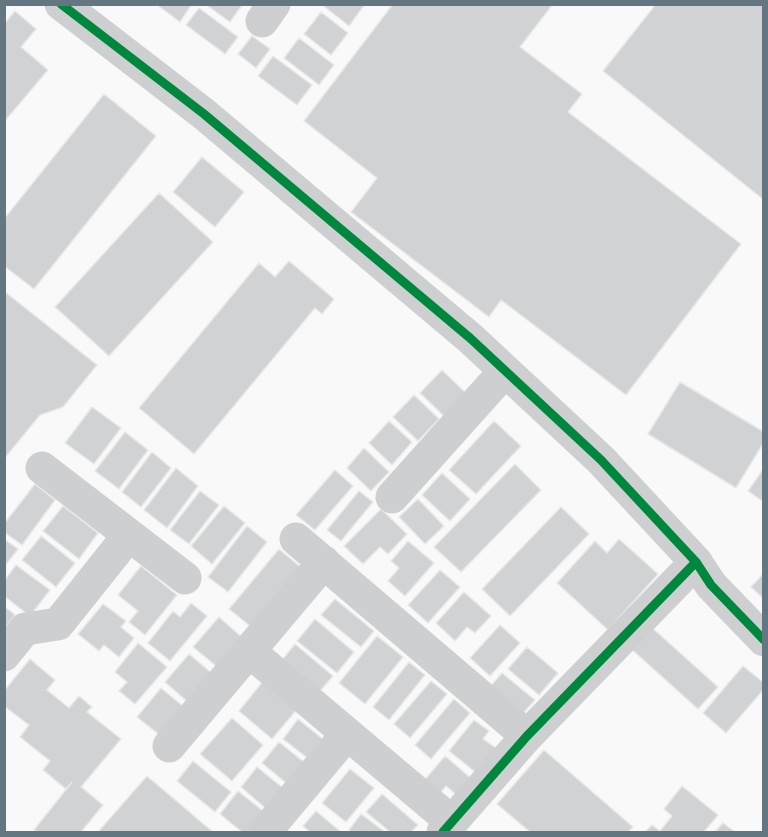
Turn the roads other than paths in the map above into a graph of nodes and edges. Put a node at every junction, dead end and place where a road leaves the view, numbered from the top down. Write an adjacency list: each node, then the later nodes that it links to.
1 (61, 4): 2 (street)
2 (505, 371): 4 (street); 8 (street)
3 (42, 468): 5 (street)
4 (392, 497)
5 (129, 535): 9 (street); 12 (street)
6 (296, 539): 7 (street)
7 (324, 562): 11 (street); 14 (street)
8 (696, 562): 10 (street); 14 (street)
9 (185, 578)
10 (764, 640)
11 (249, 651): 13 (street); 15 (street)
12 (4, 655)
13 (347, 734): 16 (street); 17 (street)
14 (527, 736): 16 (street)
15 (169, 747)
16 (447, 827)
17 (265, 832)

